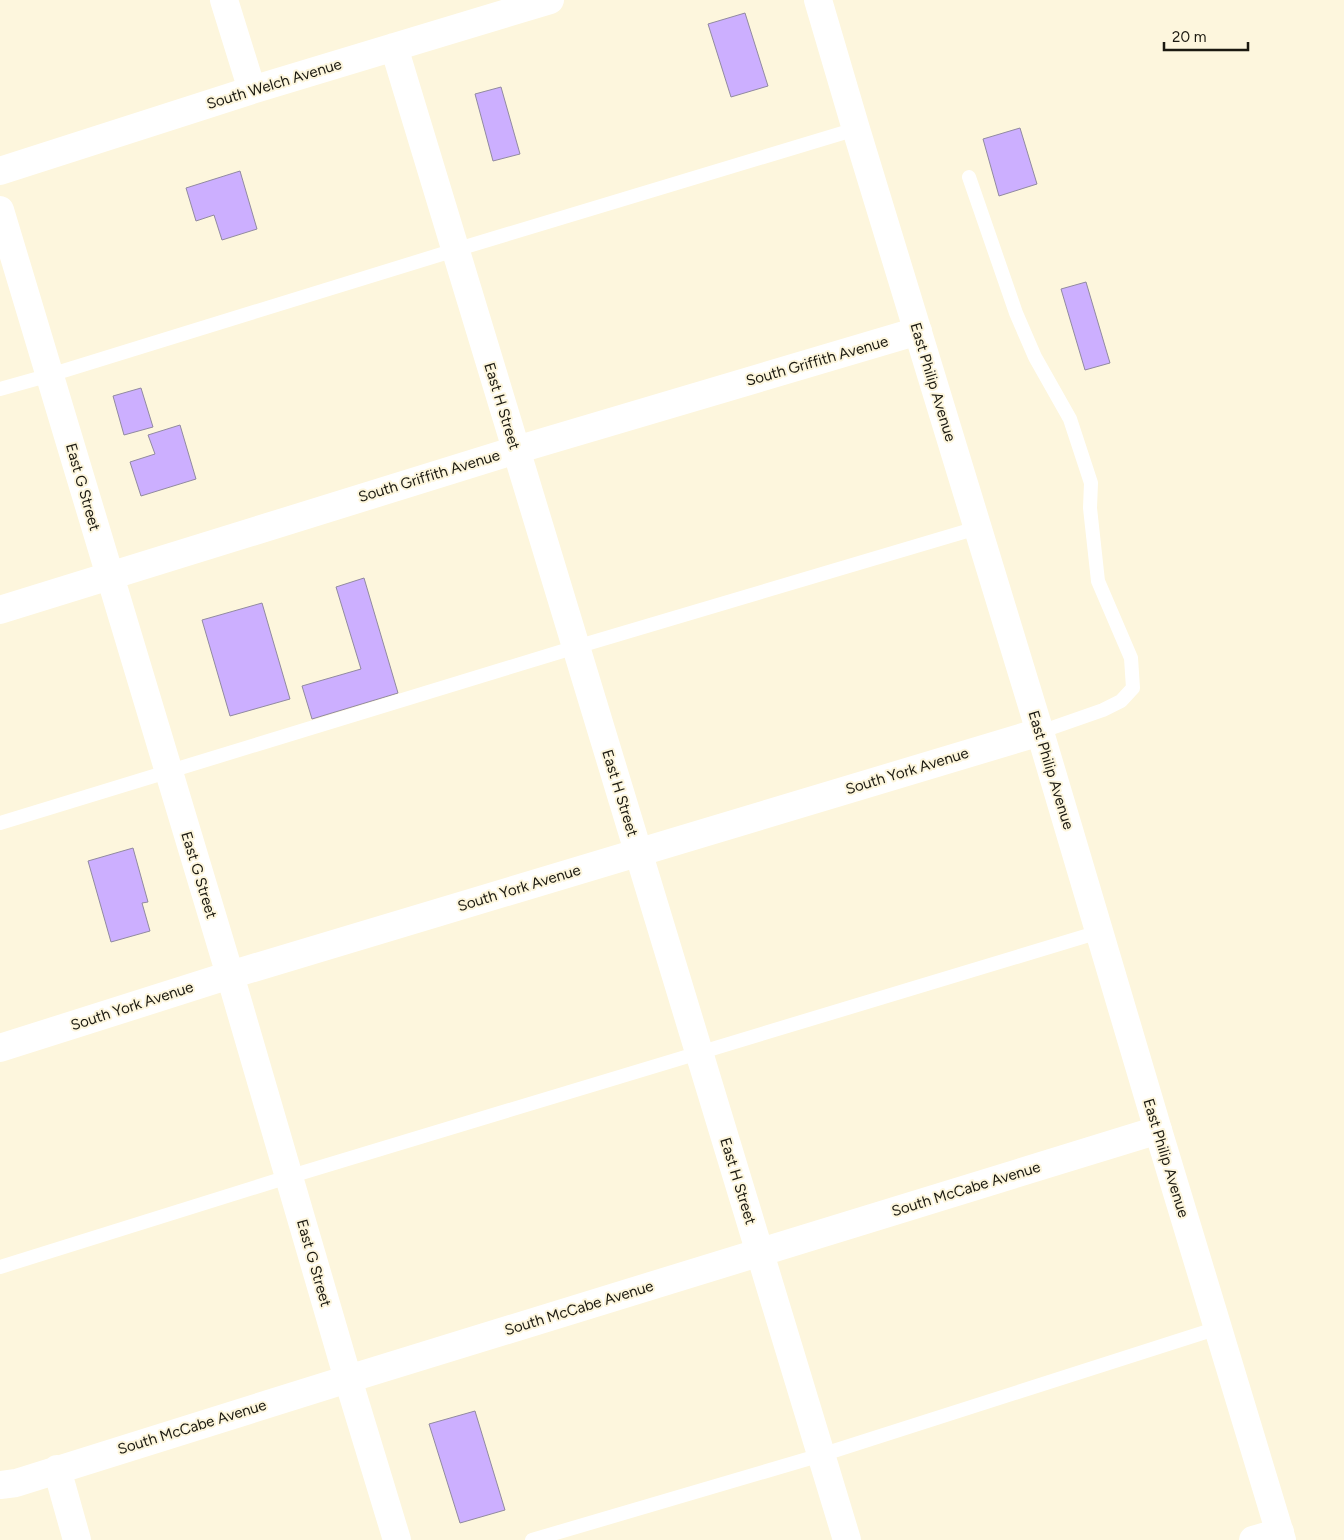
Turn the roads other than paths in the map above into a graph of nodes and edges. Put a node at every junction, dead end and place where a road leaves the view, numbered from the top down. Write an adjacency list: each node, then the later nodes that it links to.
1 (224, 0): 5 (street)
2 (550, 0): 4 (street, South Welch Avenue)
3 (818, 0): 6 (street, East Philip Avenue)
4 (394, 47): 5 (street, South Welch Avenue); 10 (street, East H Street)
5 (252, 90): 7 (street, South Welch Avenue)
6 (856, 129): 10 (lane); 11 (street, East Philip Avenue)
7 (0, 171)
8 (969, 177): 19 (lane)
9 (0, 210): 12 (street, East G Street)
10 (455, 250): 12 (lane); 14 (street, East H Street)
11 (918, 331): 14 (street, South Griffith Avenue); 15 (street, East Philip Avenue)
12 (50, 376): 13 (lane); 16 (street, East G Street)
13 (0, 389)
14 (516, 450): 16 (street, South Griffith Avenue); 18 (street, East H Street)
15 (977, 528): 18 (lane); 19 (street, East Philip Avenue)
16 (110, 576): 17 (street, South Griffith Avenue); 20 (street, East G Street)
17 (0, 610)
18 (576, 647): 20 (lane); 22 (street, East H Street)
19 (1040, 732): 22 (street, South York Avenue); 23 (street, East Philip Avenue)
20 (169, 772): 21 (lane); 24 (street, East G Street)
21 (0, 823)
22 (638, 852): 24 (street, South York Avenue); 26 (street, East H Street)
23 (1099, 932): 26 (lane); 27 (street, East Philip Avenue)
24 (230, 975): 25 (street, South York Avenue); 28 (street, East G Street)
25 (0, 1048)
26 (699, 1052): 28 (lane); 29 (street, East H Street)
27 (1158, 1130): 29 (street, South McCabe Avenue); 31 (street, East Philip Avenue)
28 (288, 1177): 30 (lane); 32 (street, East G Street)
29 (760, 1252): 32 (street, South McCabe Avenue); 33 (street, East H Street)
30 (0, 1267)
31 (1218, 1328): 33 (lane); 36 (street, East Philip Avenue)
32 (348, 1379): 34 (street, South McCabe Avenue); 38 (street, East G Street)
33 (821, 1455): 39 (lane); 40 (street, East H Street)
34 (57, 1469): 35 (street, South McCabe Avenue); 37 (street)
35 (0, 1485)
36 (1281, 1536): 41 (street)
37 (77, 1540)
38 (397, 1540)
39 (532, 1540)
40 (847, 1540)
41 (1253, 1540)

